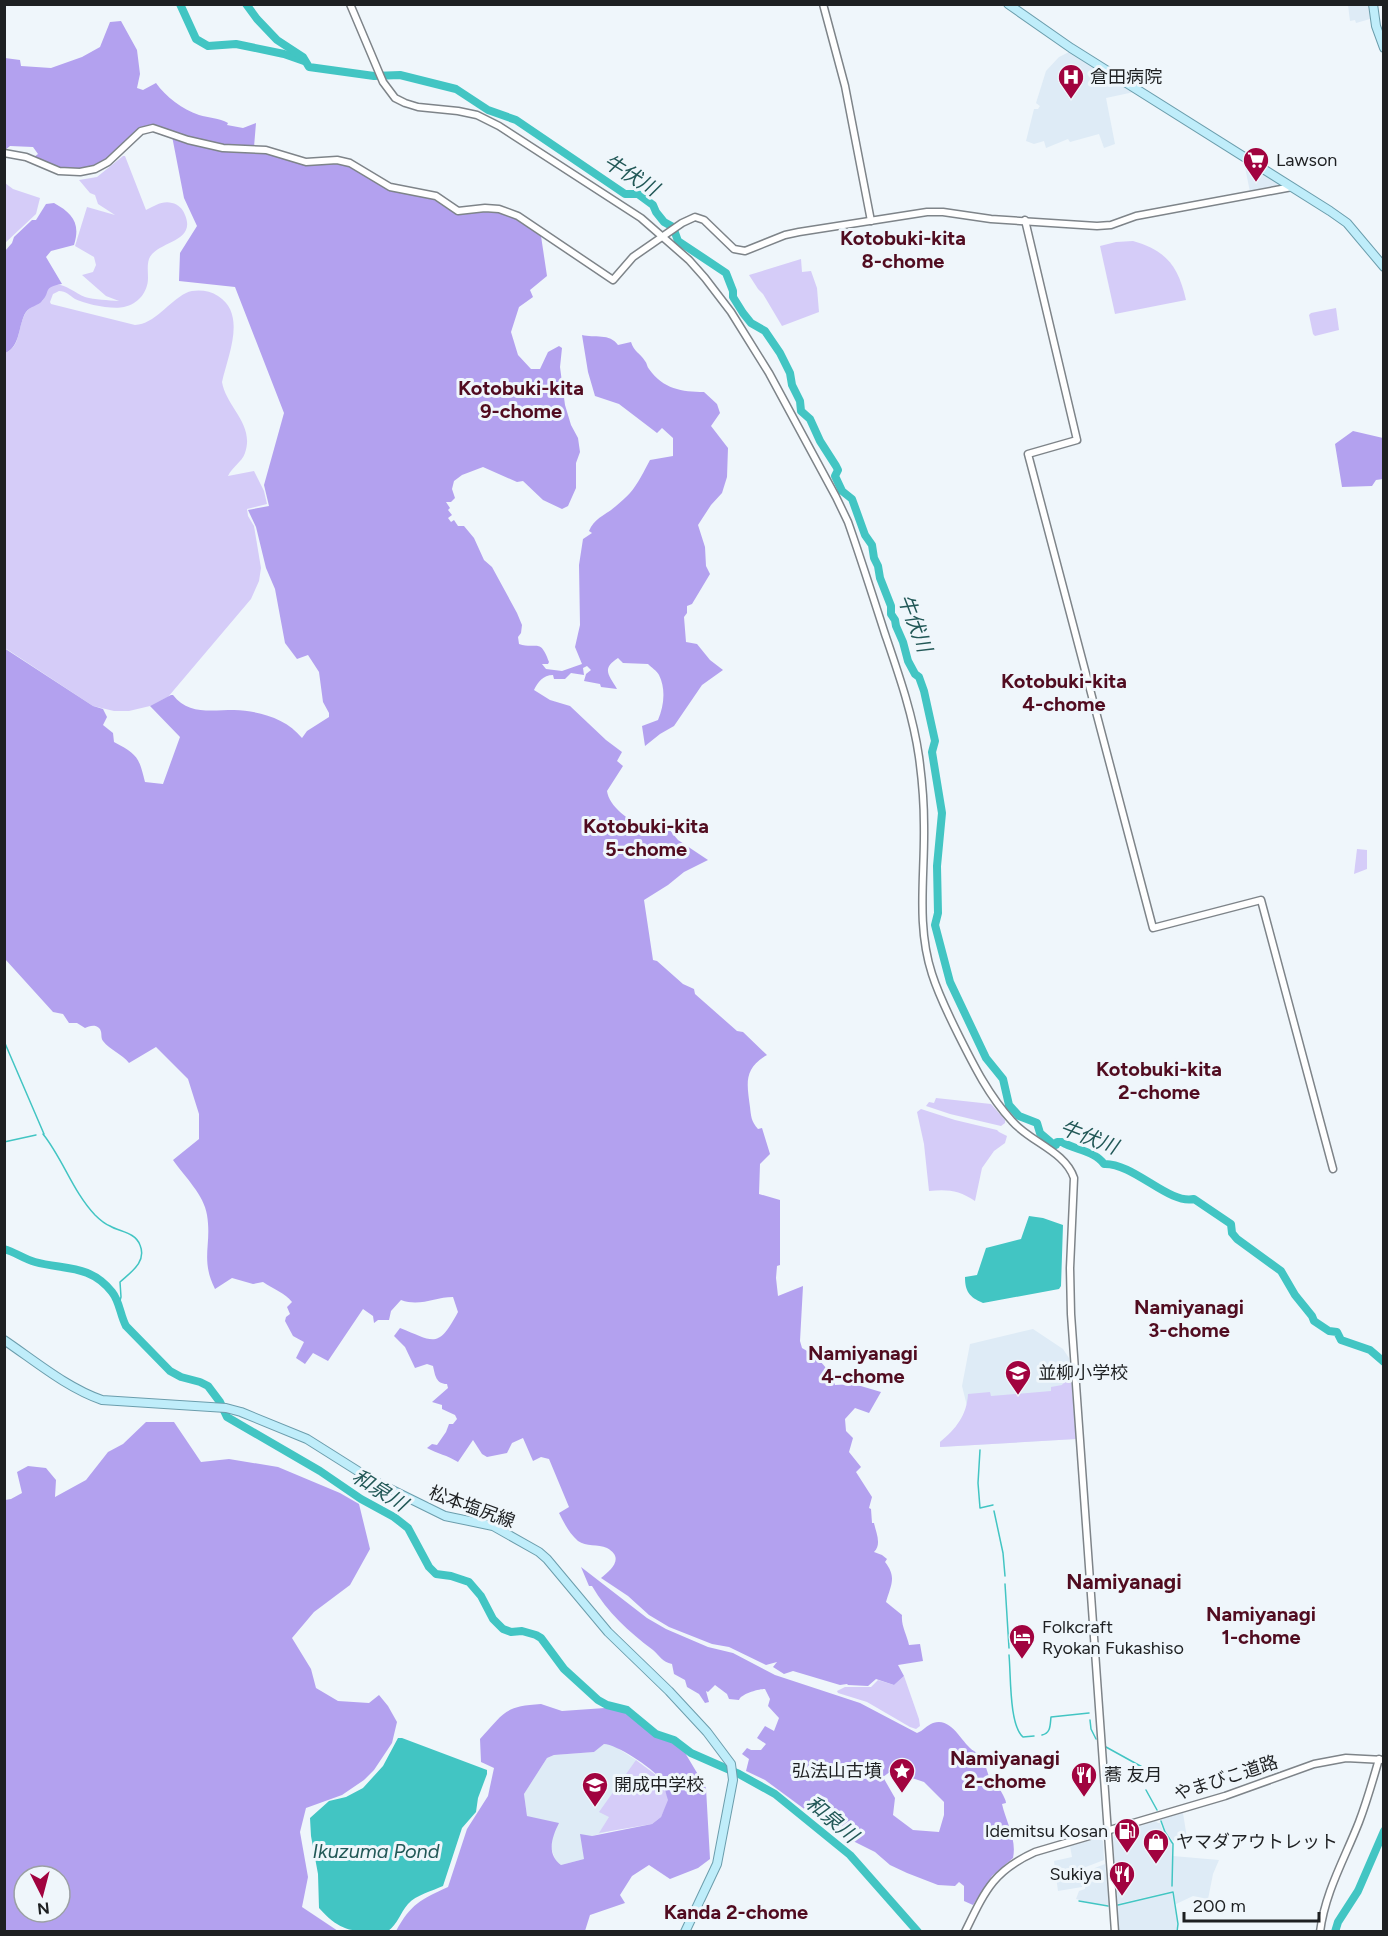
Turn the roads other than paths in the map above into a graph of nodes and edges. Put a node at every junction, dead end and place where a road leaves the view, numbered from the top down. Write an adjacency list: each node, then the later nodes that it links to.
1 (350, 4): 10 (street)
2 (823, 4): 9 (street)
3 (1008, 4): 7 (main road)
4 (1373, 4): 5 (main road)
5 (1383, 48)
6 (4, 153): 10 (street)
7 (1292, 187): 8 (street); 11 (main road)
8 (1025, 220): 9 (street); 12 (street)
9 (871, 221): 10 (street)
10 (664, 235): 15 (street)
11 (1383, 267)
12 (1333, 1169)
13 (4, 1340): 16 (main road, 松本塩尻線)
14 (1381, 1759): 15 (street, やまびこ道路); 19 (street)
15 (1107, 1831): 17 (street, やまびこ道路); 18 (street)
16 (685, 1932)
17 (965, 1932)
18 (1115, 1932)
19 (1320, 1932)

